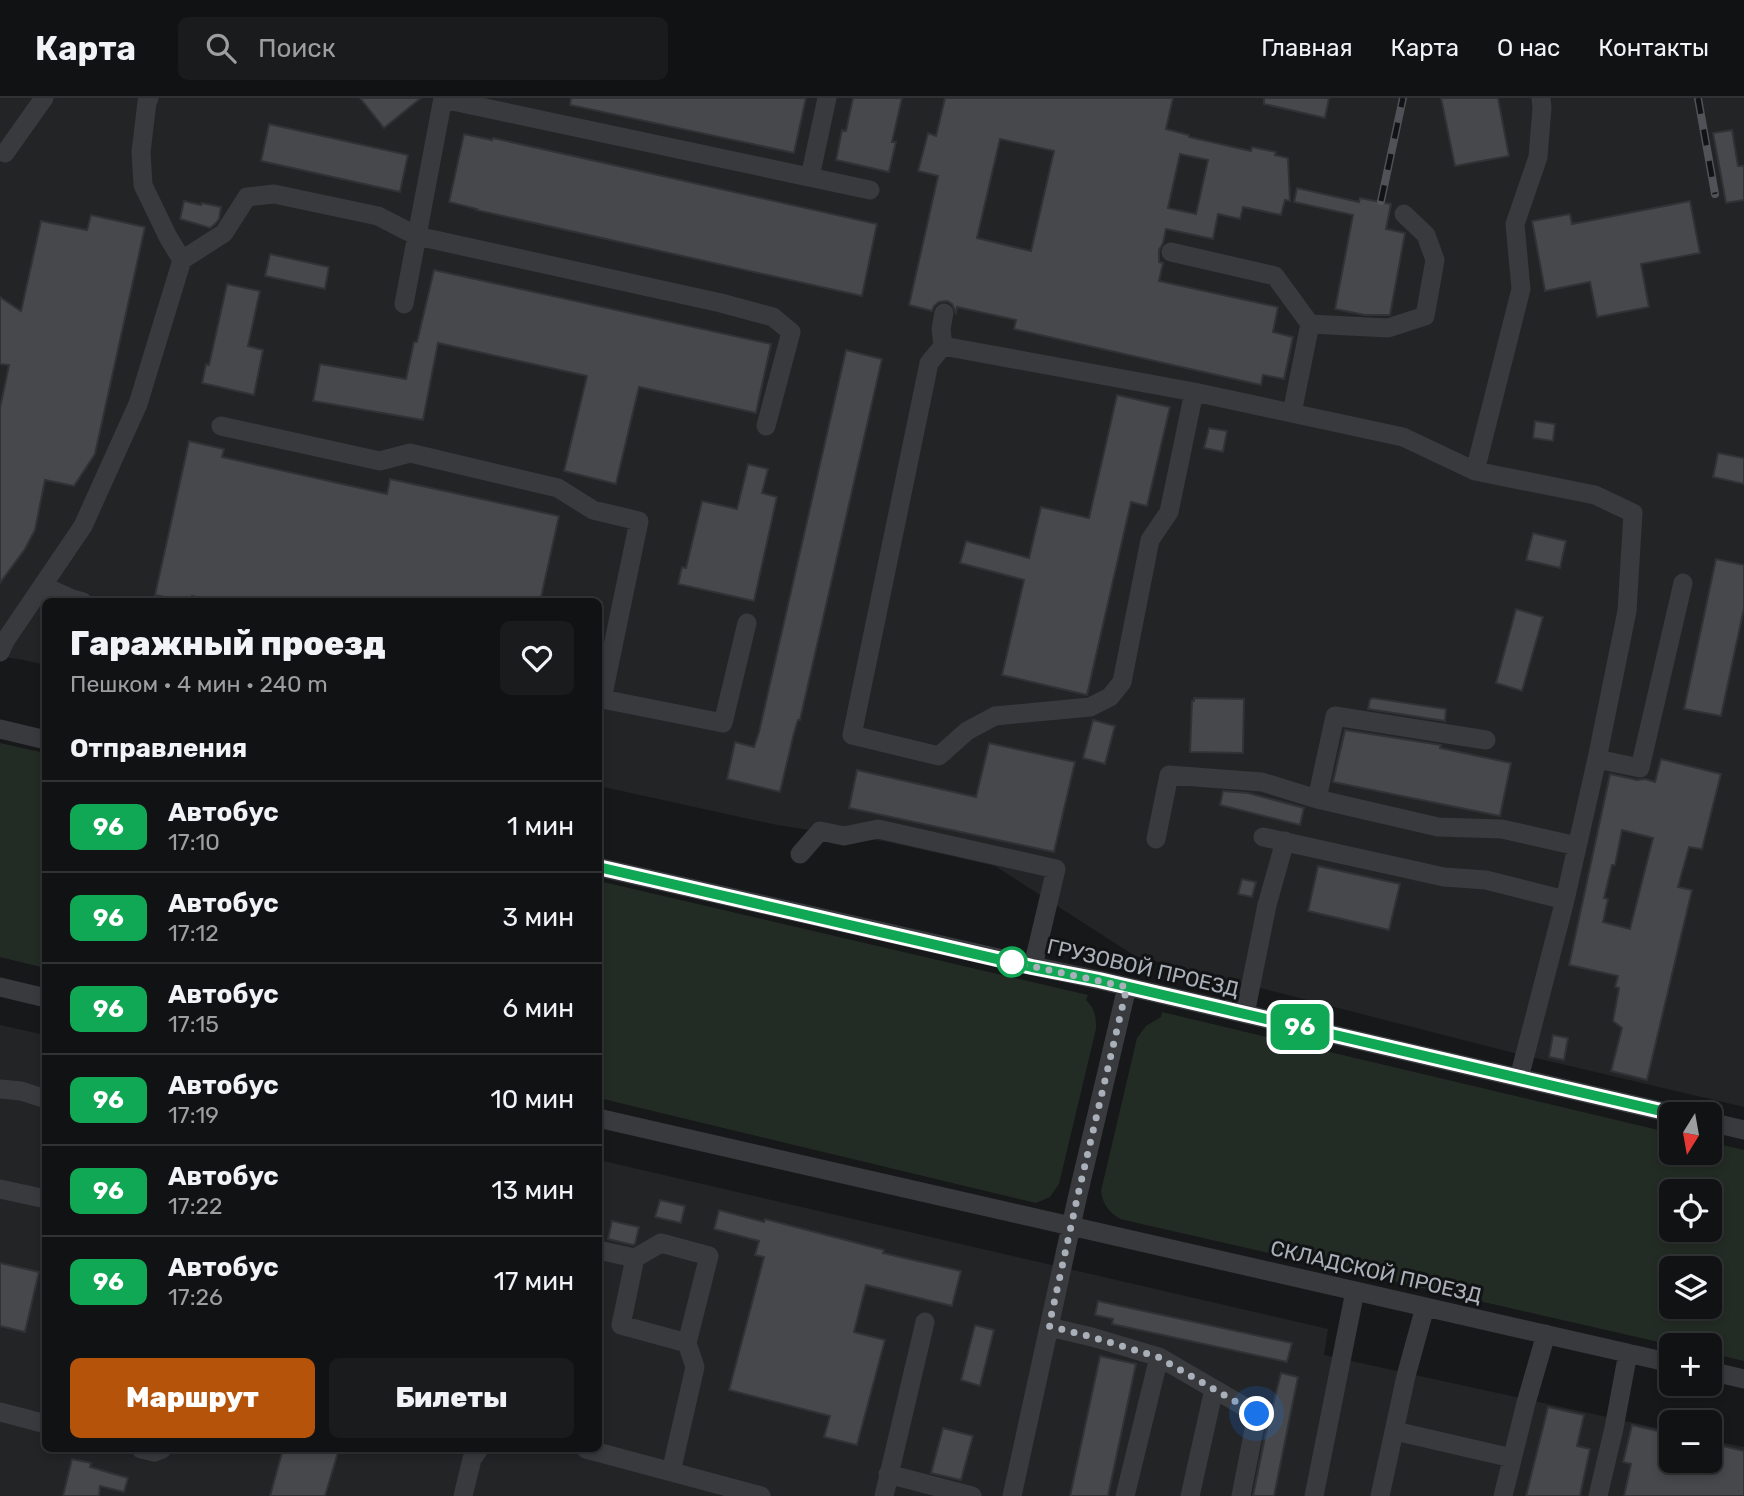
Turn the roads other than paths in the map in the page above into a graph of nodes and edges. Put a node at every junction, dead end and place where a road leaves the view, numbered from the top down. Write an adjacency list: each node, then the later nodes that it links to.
1 (44, 98): 6 (street)
2 (149, 98): 12 (street)
3 (443, 98): 7 (street); 10 (street)
4 (827, 98): 7 (street)
5 (1541, 98): 21 (street)
6 (5, 153)
7 (810, 177): 8 (street)
8 (870, 190)
9 (1404, 214): 15 (street)
10 (417, 236): 12 (street); 13 (street); 20 (street)
11 (1171, 252): 15 (street)
12 (182, 260): 23 (street)
13 (404, 304)
14 (944, 313): 16 (street)
15 (1310, 324): 18 (street)
16 (943, 346): 17 (street); 17 (street)
17 (1194, 393): 18 (street)
18 (1292, 413): 21 (street)
19 (221, 426): 27 (street)
20 (766, 426)
21 (1475, 471): 32 (street)
22 (1683, 583): 32 (street)
23 (43, 586): 24 (street); 26 (street)
24 (68, 598)
25 (747, 623): 28 (street)
26 (2, 643)
27 (602, 691)
28 (602, 700)
29 (0, 729): 30 (street)
30 (42, 739)
31 (1486, 740): 33 (street)
32 (1597, 759): 37 (street)
33 (1317, 799): 35 (street); 37 (street)
34 (1264, 837): 36 (street)
35 (1156, 839)
36 (1285, 841): 40 (street); 45 (street)
37 (1577, 846): 40 (street)
38 (800, 854): 41 (street)
39 (602, 868): 41 (street, ГРУЗОВОЙ ПРОЕЗД)
40 (1565, 900): 46 (street)
41 (1032, 967): 43 (street, ГРУЗОВОЙ ПРОЕЗД)
42 (0, 987): 44 (street)
43 (1127, 987): 45 (street, ГРУЗОВОЙ ПРОЕЗД); 55 (street)
44 (42, 997)
45 (1245, 1014): 46 (street, ГРУЗОВОЙ ПРОЕЗД)
46 (1519, 1078): 49 (street, ГРУЗОВОЙ ПРОЕЗД)
47 (0, 1088): 48 (street)
48 (42, 1098)
49 (1659, 1111)
50 (602, 1119): 55 (street, СКЛАДСКОЙ ПРОЕЗД)
51 (1722, 1125): 52 (street)
52 (1744, 1130)
53 (0, 1189): 54 (street)
54 (42, 1198)
55 (1070, 1226): 58 (street, СКЛАДСКОЙ ПРОЕЗД); 61 (street)
56 (602, 1251): 57 (street)
57 (635, 1258): 63 (street); 63 (street)
58 (1355, 1291): 59 (street, СКЛАДСКОЙ ПРОЕЗД); 86 (street)
59 (1425, 1307): 62 (street, СКЛАДСКОЙ ПРОЕЗД); 72 (street)
60 (925, 1322): 77 (street)
61 (1049, 1326): 65 (street); 82 (street)
62 (1546, 1334): 64 (street, СКЛАДСКОЙ ПРОЕЗД); 75 (street)
63 (687, 1343): 76 (street)
64 (1628, 1353): 66 (street, СКЛАДСКОЙ ПРОЕЗД); 89 (street)
65 (1158, 1357): 69 (street); 83 (street)
66 (1659, 1360)
67 (1722, 1374): 68 (street)
68 (1744, 1379)
69 (1214, 1389): 84 (street); 85 (street)
70 (0, 1412): 71 (street)
71 (42, 1423)
72 (1395, 1431): 75 (street); 87 (street)
73 (477, 1452): 78 (street)
74 (597, 1452): 76 (street)
75 (1512, 1458): 88 (street)
76 (671, 1472): 79 (street)
77 (888, 1474): 80 (street); 81 (street)
78 (463, 1496)
79 (761, 1496)
80 (884, 1496)
81 (972, 1496)
82 (1012, 1496)
83 (1125, 1496)
84 (1190, 1496)
85 (1241, 1496)
86 (1314, 1496)
87 (1380, 1496)
88 (1503, 1496)
89 (1598, 1496)

